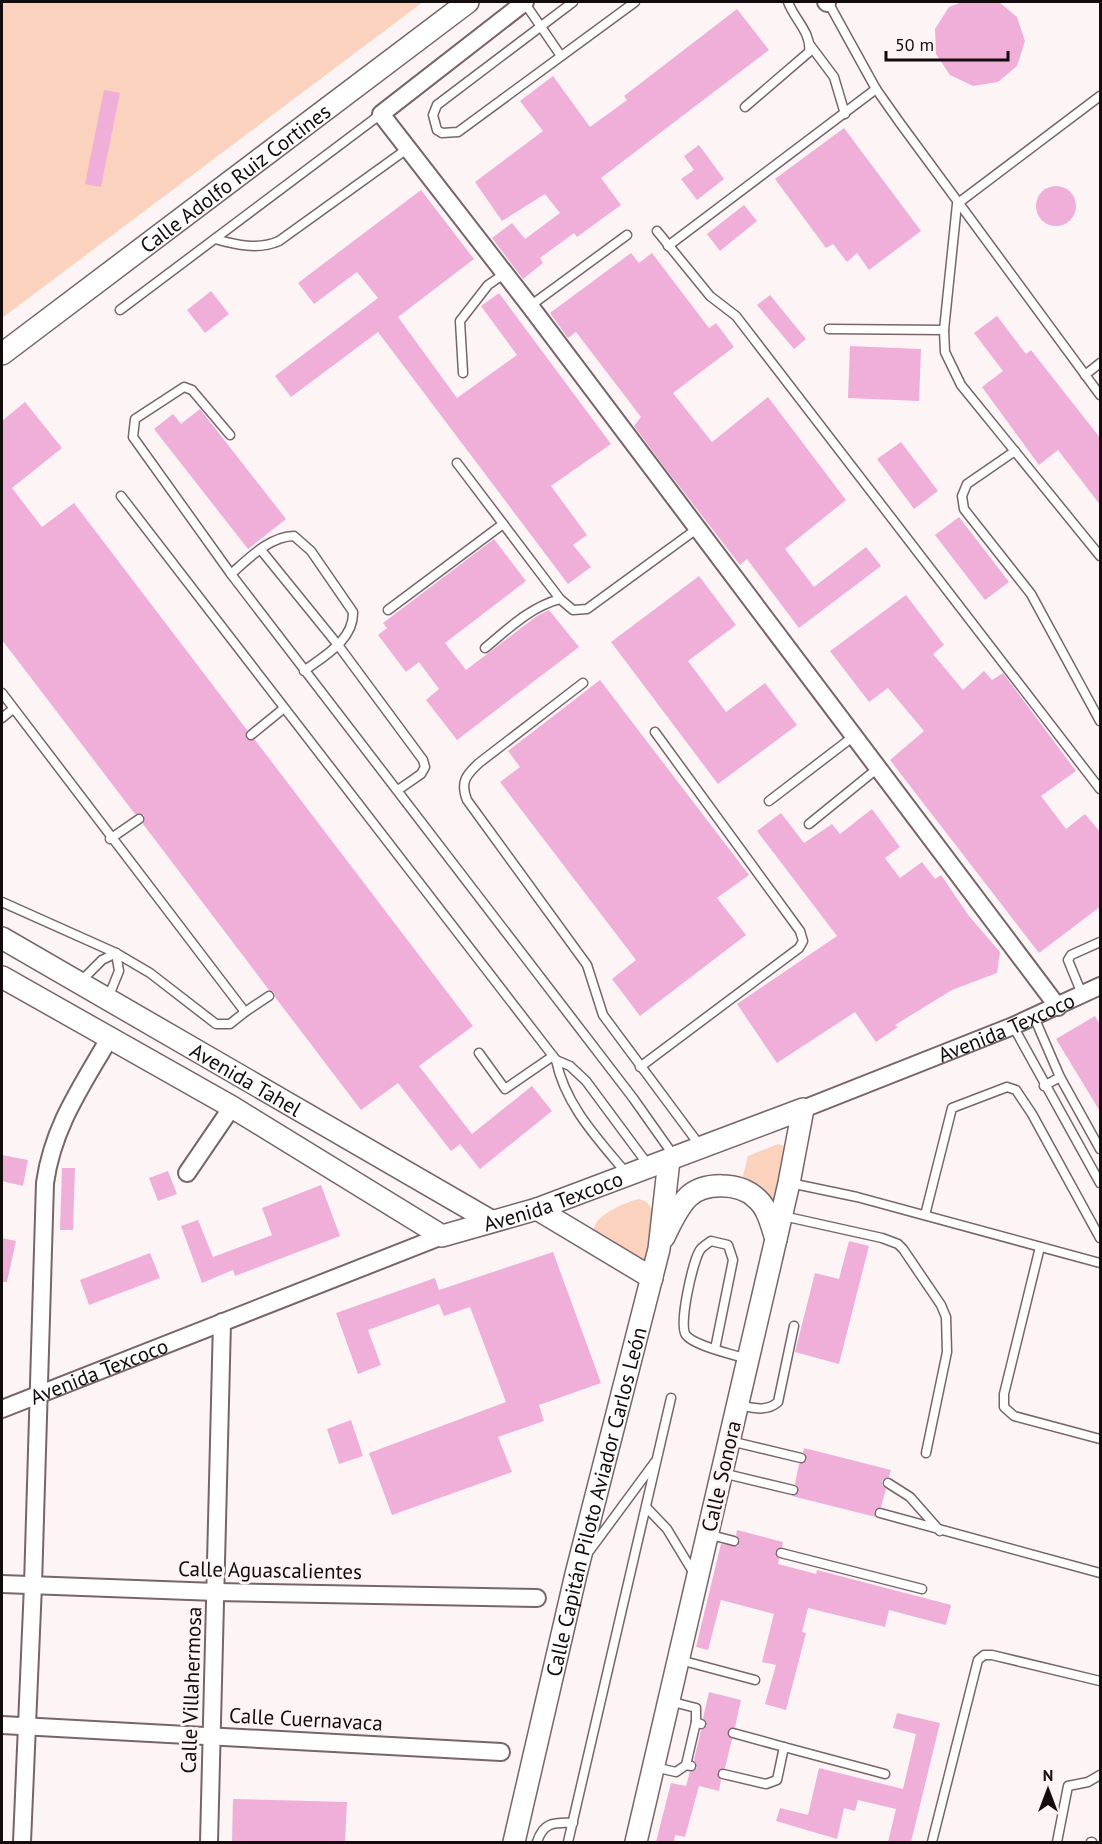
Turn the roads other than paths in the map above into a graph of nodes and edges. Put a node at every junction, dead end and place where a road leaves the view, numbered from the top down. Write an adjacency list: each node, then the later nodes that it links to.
1 (468, 2): 26 (street, Calle Adolfo Ruiz Cortines)
2 (524, 2): 7 (lane); 13 (street)
3 (573, 2): 7 (lane)
4 (635, 2): 9 (lane)
5 (788, 2): 8 (lane)
6 (827, 2): 10 (lane)
7 (540, 28): 9 (lane); 9 (lane)
8 (810, 45): 12 (lane); 14 (lane)
9 (561, 56)
10 (876, 89): 14 (lane); 16 (lane)
11 (1101, 96): 16 (lane)
12 (745, 107)
13 (381, 114): 15 (street); 19 (lane)
14 (845, 114): 20 (lane)
15 (407, 149): 19 (lane); 21 (street)
16 (957, 204): 25 (lane); 29 (lane)
17 (657, 231): 20 (lane)
18 (627, 235): 22 (lane)
19 (215, 239): 23 (lane)
20 (668, 246): 55 (lane)
21 (504, 274): 22 (street); 28 (lane)
22 (530, 306): 36 (street)
23 (120, 310)
24 (830, 328): 25 (lane)
25 (944, 330): 32 (lane)
26 (2, 354)
27 (1101, 363): 29 (lane)
28 (463, 373)
29 (1085, 375): 30 (lane)
30 (1101, 395)
31 (230, 435): 39 (lane)
32 (1015, 451): 38 (lane); 50 (lane)
33 (457, 463): 35 (lane)
34 (121, 496): 48 (lane)
35 (503, 524): 40 (lane); 41 (lane)
36 (698, 528): 40 (lane); 53 (street)
37 (261, 550): 39 (lane); 42 (lane); 42 (lane)
38 (1101, 556)
39 (231, 574): 44 (lane)
40 (560, 600): 43 (lane)
41 (388, 610)
42 (338, 645): 44 (lane); 56 (lane)
43 (485, 648)
44 (304, 671): 56 (lane)
45 (583, 683): 78 (lane)
46 (2, 693): 47 (lane)
47 (13, 709): 49 (lane); 60 (lane)
48 (283, 709): 52 (lane); 77 (lane)
49 (2, 718)
50 (1101, 721)
51 (655, 732): 78 (lane)
52 (251, 735)
53 (854, 735): 54 (street); 57 (lane)
54 (879, 768): 59 (lane); 71 (street)
55 (1101, 789)
56 (398, 790): 86 (lane)
57 (769, 801)
58 (139, 819): 60 (lane)
59 (809, 824)
60 (111, 839): 72 (lane)
61 (2, 902): 64 (lane)
62 (2, 938): 66 (street, Avenida Tahel)
63 (1101, 942): 68 (lane)
64 (116, 953): 66 (lane); 70 (lane); 72 (lane)
65 (2, 977): 75 (street, Avenida Tahel)
66 (80, 983): 70 (street, Avenida Tahel)
67 (1101, 986): 68 (street, Avenida Texcoco)
68 (1082, 994): 71 (street, Avenida Texcoco)
69 (269, 996): 72 (lane)
70 (107, 999): 94 (street, Avenida Tahel)
71 (1058, 1007): 73 (street, Avenida Texcoco)
72 (245, 1012)
73 (1034, 1017): 74 (street, Avenida Texcoco); 79 (lane)
74 (1013, 1026): 80 (lane); 82 (street, Avenida Texcoco)
75 (110, 1037): 81 (street, Avenida Tahel); 106 (street)
76 (479, 1053): 77 (lane)
77 (554, 1058): 86 (lane); 88 (lane)
78 (640, 1067): 83 (lane)
79 (1060, 1077): 80 (lane); 84 (lane)
80 (1044, 1086): 85 (lane)
81 (232, 1107): 87 (street); 95 (street, Avenida Tahel)
82 (803, 1109): 83 (street, Avenida Texcoco); 89 (street, Calle Sonora)
83 (701, 1147): 86 (street, Avenida Texcoco)
84 (1101, 1151): 85 (lane)
85 (1087, 1161): 90 (lane)
86 (665, 1162): 88 (street, Avenida Texcoco); 99 (street, Calle Capitán Piloto Aviador Carlos León)
87 (187, 1173)
88 (628, 1176): 91 (street, Avenida Texcoco)
89 (789, 1183): 92 (lane); 93 (street, Calle Sonora)
90 (1101, 1183)
91 (537, 1209): 94 (street, Avenida Texcoco); 101 (street)
92 (925, 1215): 96 (lane); 98 (lane)
93 (781, 1216): 97 (street, Calle Sonora); 112 (lane)
94 (491, 1221): 95 (street, Avenida Texcoco)
95 (442, 1236): 102 (street, Avenida Texcoco)
96 (1101, 1238)
97 (776, 1239): 99 (street); 105 (street, Calle Sonora)
98 (1040, 1247): 100 (lane); 110 (lane)
99 (659, 1249): 101 (street, Calle Capitán Piloto Aviador Carlos León)
100 (1101, 1263)
101 (652, 1278): 125 (street, Calle Capitán Piloto Aviador Carlos León)
102 (222, 1322): 106 (street, Avenida Texcoco); 130 (street, Calle Villahermosa)
103 (794, 1326): 108 (lane)
104 (715, 1349): 104 (lane); 105 (lane)
105 (746, 1359): 108 (street, Calle Sonora)
106 (38, 1395): 109 (street, Avenida Texcoco); 128 (street)
107 (671, 1398): 114 (lane)
108 (738, 1405): 111 (street, Calle Sonora)
109 (2, 1409)
110 (1101, 1439)
111 (729, 1441): 113 (lane); 115 (street, Calle Sonora)
112 (926, 1453)
113 (801, 1458)
114 (658, 1459): 118 (lane); 125 (lane)
115 (722, 1473): 117 (lane); 121 (street, Calle Sonora)
116 (888, 1483): 120 (lane)
117 (793, 1490)
118 (647, 1508): 126 (lane); 146 (lane)
119 (880, 1513): 120 (lane)
120 (940, 1531): 124 (lane)
121 (707, 1534): 122 (lane); 126 (street, Calle Sonora)
122 (734, 1541)
123 (781, 1552): 129 (lane)
124 (1101, 1573)
125 (576, 1574): 149 (street, Calle Capitán Piloto Aviador Carlos León)
126 (697, 1581): 132 (street, Calle Sonora)
127 (2, 1584): 128 (street, Calle Aguascalientes)
128 (33, 1586): 130 (street, Calle Aguascalientes); 137 (street)
129 (922, 1589)
130 (216, 1592): 131 (street, Calle Aguascalientes); 139 (street, Calle Villahermosa)
131 (537, 1598)
132 (679, 1660): 133 (lane); 135 (street, Calle Sonora)
133 (755, 1680)
134 (1101, 1682): 153 (lane)
135 (669, 1701): 142 (street, Calle Sonora); 142 (lane)
136 (2, 1725): 137 (street, Calle Cuernavaca)
137 (27, 1726): 139 (street, Calle Cuernavaca); 147 (street)
138 (733, 1733): 140 (lane)
139 (212, 1736): 141 (street, Calle Cuernavaca); 148 (street, Calle Villahermosa)
140 (784, 1747): 143 (lane); 144 (lane)
141 (501, 1752)
142 (654, 1767): 152 (street, Calle Sonora)
143 (723, 1774)
144 (885, 1774)
145 (1101, 1775): 154 (lane)
146 (573, 1824): 150 (lane); 151 (lane)
147 (22, 1842)
148 (209, 1842)
149 (514, 1842)
150 (537, 1842)
151 (568, 1842)
152 (636, 1842)
153 (932, 1842)
154 (1057, 1842)

